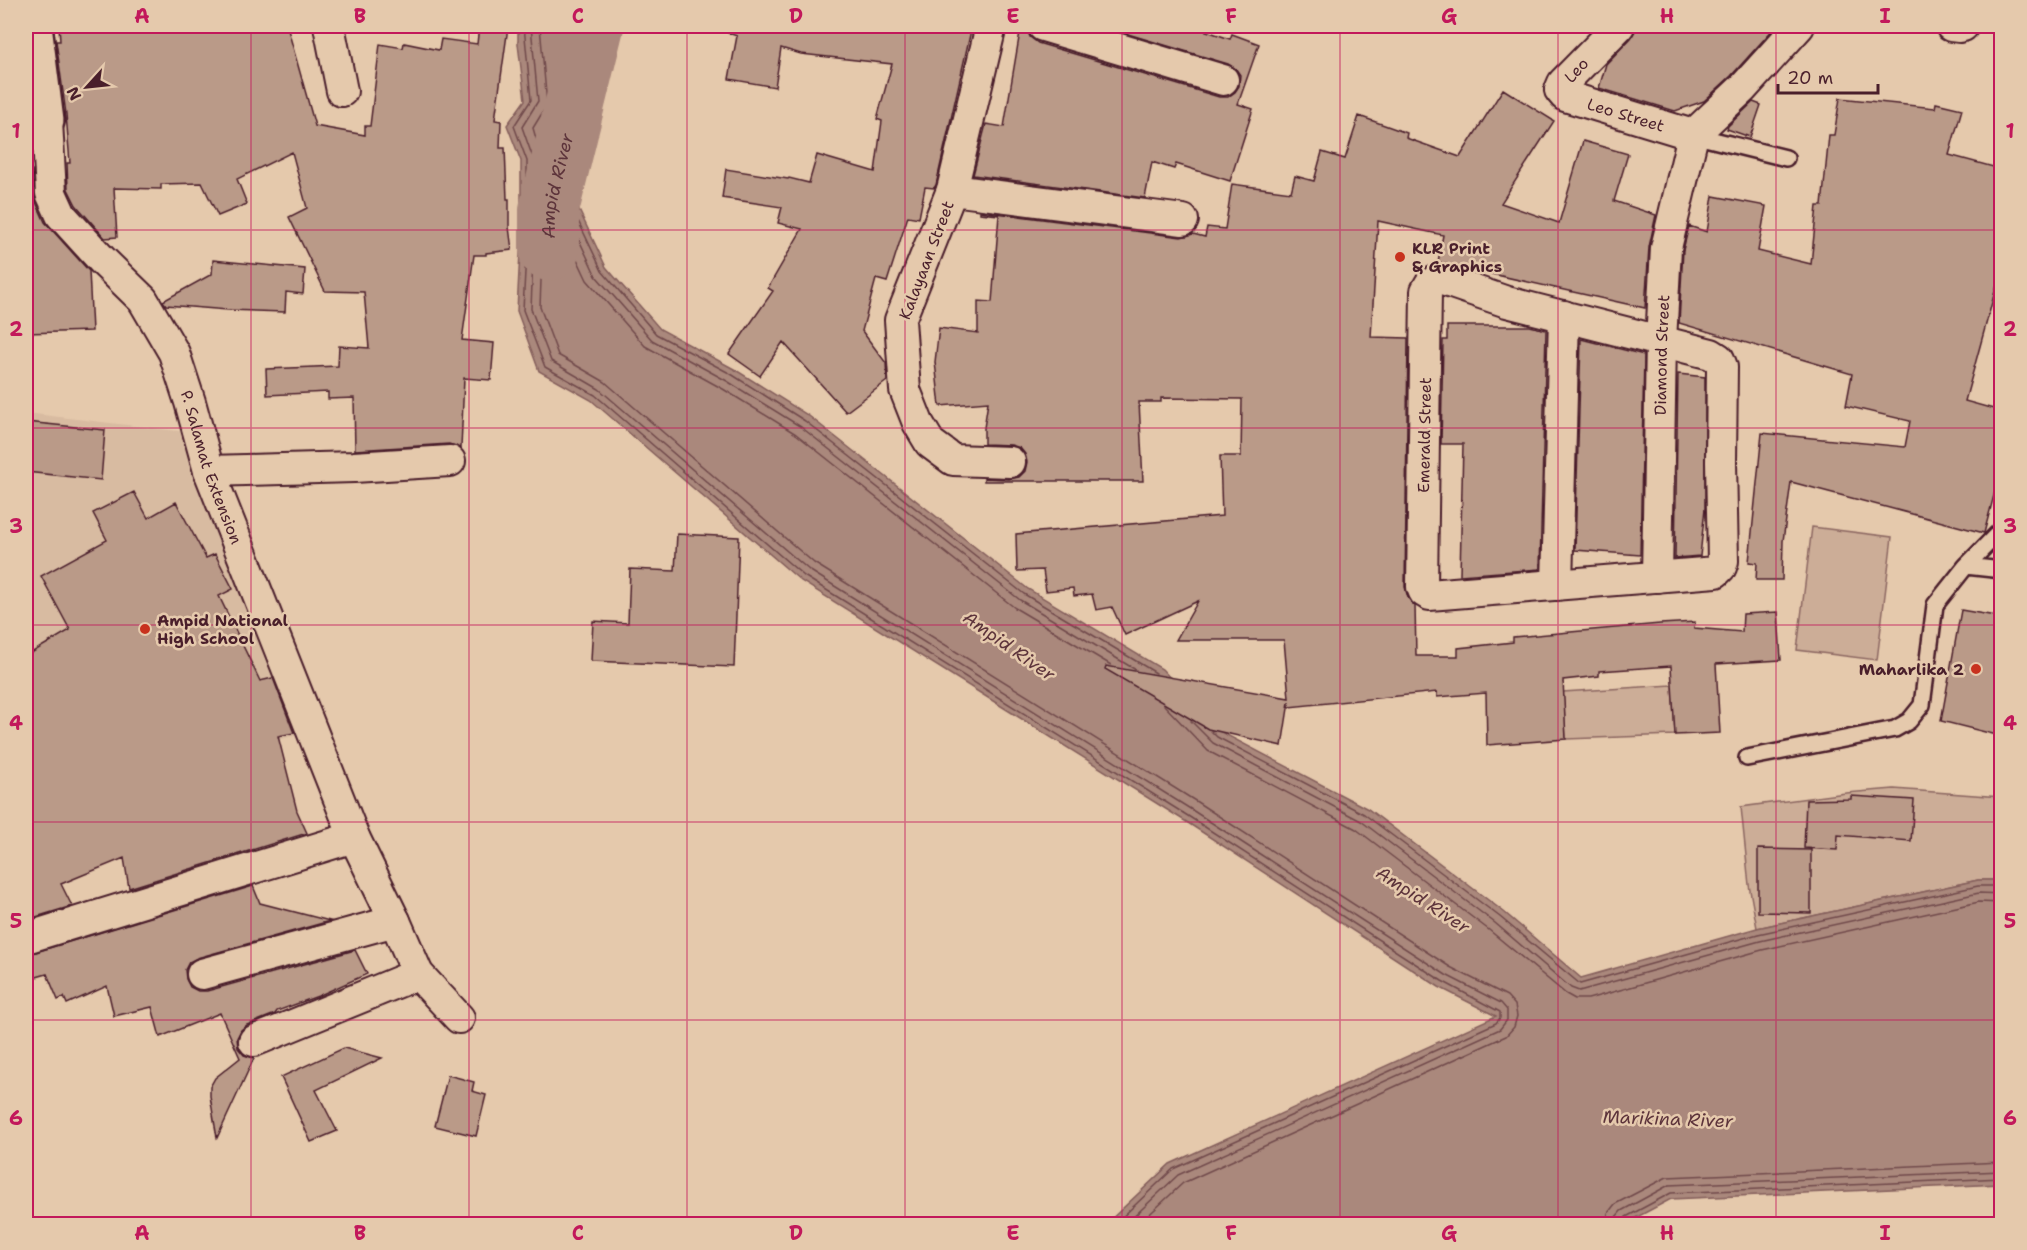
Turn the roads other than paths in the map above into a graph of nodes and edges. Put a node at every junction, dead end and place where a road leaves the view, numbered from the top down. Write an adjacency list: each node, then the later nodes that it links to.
1 (35, 26): 12 (street)
2 (329, 26): 11 (street)
3 (991, 26): 15 (street, Kalayaan Street)
4 (1043, 26): 9 (street)
5 (1619, 26): 10 (street, Leo)
6 (1799, 26): 13 (street)
7 (1951, 26): 8 (street)
8 (1963, 26)
9 (1223, 80)
10 (1560, 90): 13 (street, Leo Street)
11 (342, 91)
12 (36, 126): 21 (street, P. Salamat Extension)
13 (1693, 135): 14 (lane); 18 (street, Diamond Street)
14 (1786, 158)
15 (952, 190): 16 (street); 20 (street, Kalayaan Street)
16 (1183, 220)
17 (1564, 316): 18 (street); 26 (street); 26 (street, Emerald Street)
18 (1660, 340): 25 (street, Diamond Street); 25 (street)
19 (450, 460): 21 (street)
20 (1010, 462)
21 (209, 471): 28 (street, P. Salamat Extension)
22 (2001, 529): 23 (lane)
23 (1966, 566): 24 (lane); 27 (lane)
24 (2001, 570)
25 (1657, 577): 26 (street)
26 (1557, 585)
27 (1747, 758)
28 (354, 837): 29 (street, P. Salamat Extension); 30 (street)
29 (395, 921): 31 (street); 32 (street, P. Salamat Extension)
30 (26, 938)
31 (202, 974)
32 (418, 974): 33 (street); 34 (street)
33 (459, 1017)
34 (254, 1041)

